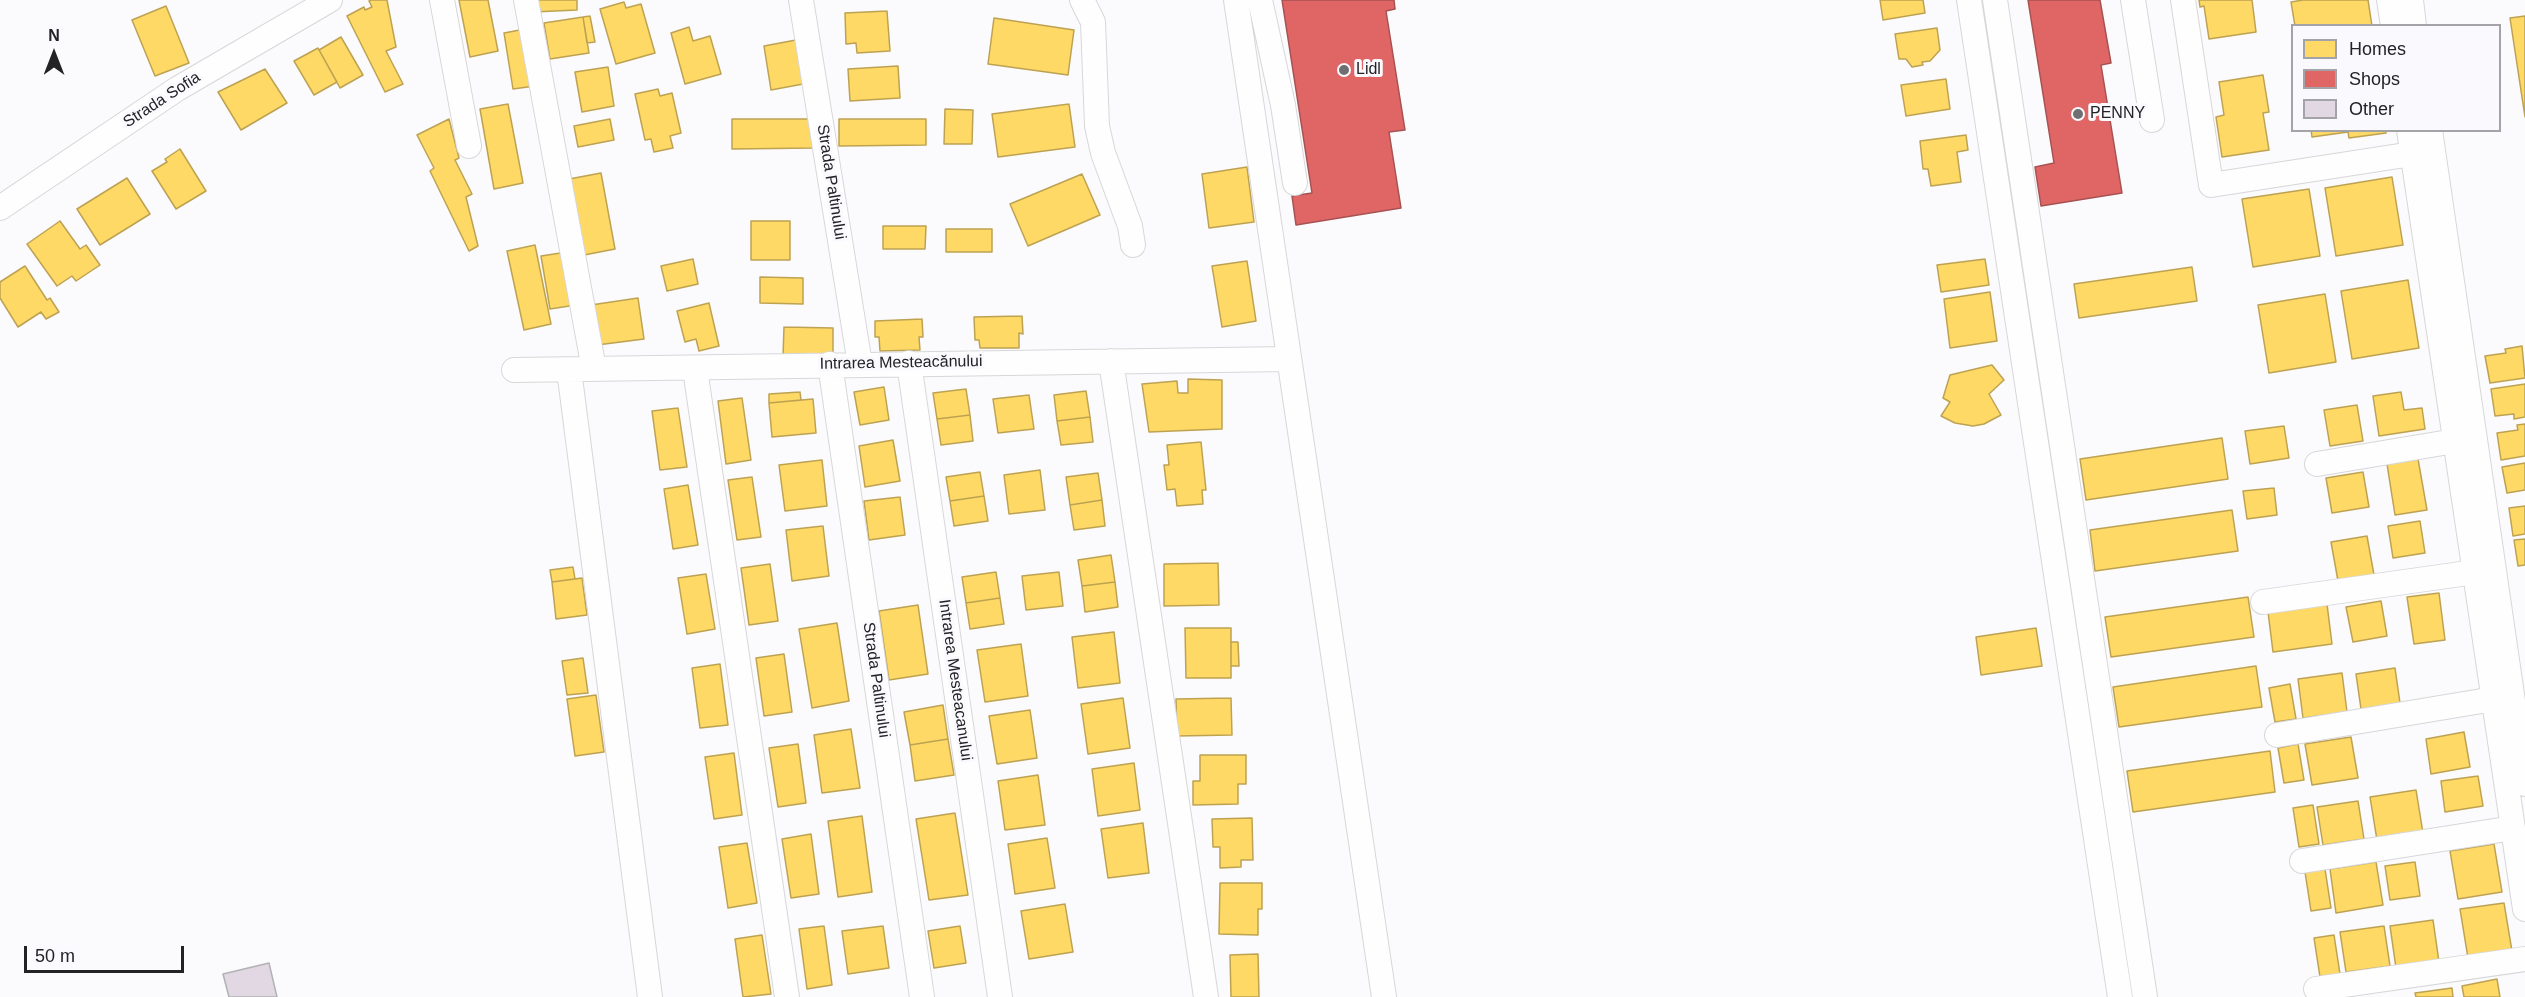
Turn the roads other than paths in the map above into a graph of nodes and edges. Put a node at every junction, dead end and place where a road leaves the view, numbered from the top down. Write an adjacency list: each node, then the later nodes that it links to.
1 (330, 0): 21 (street, Strada Sofia)
2 (442, 0): 19 (street)
3 (526, 0): 28 (street)
4 (1082, 0): 22 (street)
5 (1236, 0): 23 (street)
6 (1260, 0): 20 (street)
7 (1969, 0): 50 (street)
8 (1995, 0): 51 (street)
9 (2133, 0): 16 (street)
10 (2183, 0): 18 (street)
11 (2389, 0): 14 (street)
12 (2411, 0): 15 (street)
13 (794, 2): 25 (street, Strada Paltinului)
14 (2393, 24)
15 (2414, 24)
16 (2152, 120)
17 (2430, 132): 38 (street)
18 (2411, 142): 32 (street)
19 (469, 146)
20 (1295, 183)
21 (0, 208)
22 (1133, 245)
23 (1289, 359): 24 (street, Intrarea Mesteacănului); 49 (street)
24 (1111, 361): 26 (street, Intrarea Mesteacănului); 48 (street)
25 (860, 363): 26 (street, Intrarea Mesteacănului); 27 (street, Intrarea Mesteacănului)
26 (909, 363): 47 (street, Intrarea Mesteacanului)
27 (830, 364): 29 (street, Intrarea Mesteacănului); 46 (street, Strada Paltinului)
28 (594, 369): 29 (street, Intrarea Mesteacănului); 31 (street, Intrarea Mesteacănului)
29 (695, 369): 45 (street)
30 (514, 370): 31 (street, Intrarea Mesteacănului)
31 (569, 370): 44 (street)
32 (2455, 441): 33 (street); 34 (street)
33 (2317, 464)
34 (2475, 572): 35 (street); 36 (street)
35 (2263, 602)
36 (2494, 699): 37 (street); 39 (street)
37 (2277, 735)
38 (2525, 784)
39 (2513, 828): 40 (street); 41 (street)
40 (2302, 861)
41 (2525, 909)
42 (2525, 959): 43 (street)
43 (2316, 989)
44 (650, 997)
45 (787, 997)
46 (922, 997)
47 (1000, 997)
48 (1206, 997)
49 (1384, 997)
50 (2120, 997)
51 (2145, 997)

